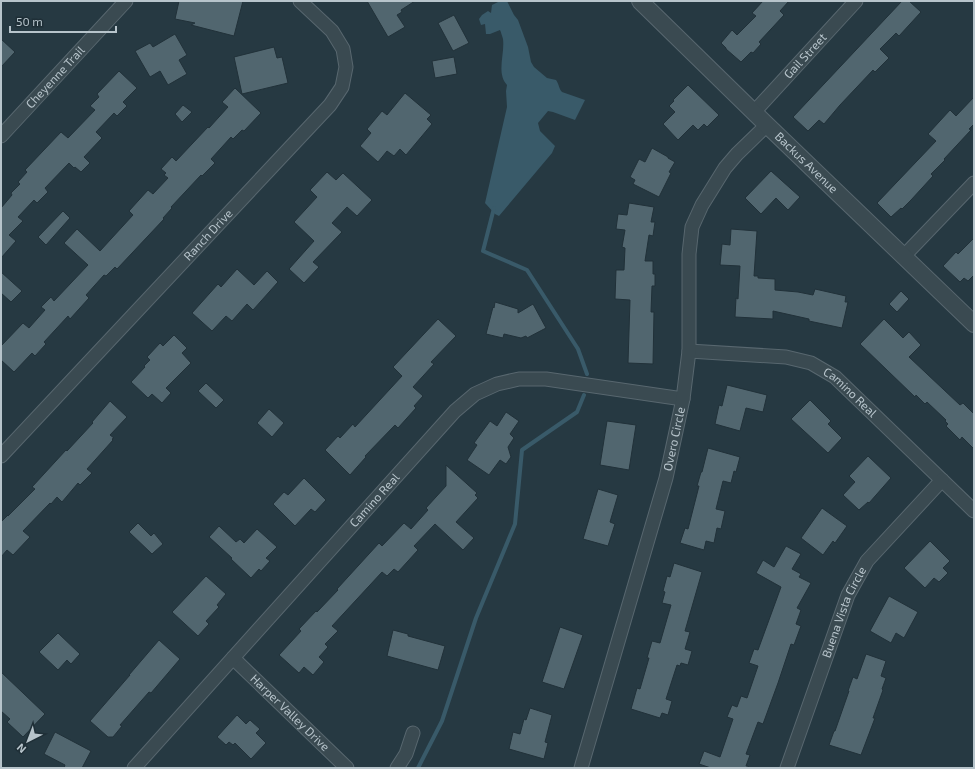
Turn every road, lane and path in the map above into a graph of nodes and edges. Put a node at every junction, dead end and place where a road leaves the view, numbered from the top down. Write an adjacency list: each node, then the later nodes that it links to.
1 (126, 1): 7 (street, Cheyenne Trail)
2 (300, 1): 13 (street, Ranch Drive)
3 (640, 1): 5 (street, Backus Avenue)
4 (856, 1): 5 (street, Gail Street)
5 (754, 112): 6 (street, Backus Avenue)
6 (767, 125): 9 (street, Backus Avenue); 11 (street, Overo Circle)
7 (1, 136)
8 (974, 183): 9 (street)
9 (904, 256): 10 (street, Backus Avenue)
10 (974, 324)
11 (689, 351): 12 (street, Overo Circle); 14 (street, Camino Real)
12 (683, 399): 16 (street, Camino Real); 21 (street, Overo Circle)
13 (1, 456)
14 (942, 480): 15 (street, Camino Real); 22 (street, Buena Vista Circle)
15 (974, 511)
16 (233, 658): 18 (street, Camino Real); 19 (street, Harper Valley Drive)
17 (413, 733): 20 (street)
18 (134, 768)
19 (347, 768)
20 (397, 768)
21 (581, 768)
22 (787, 768)

